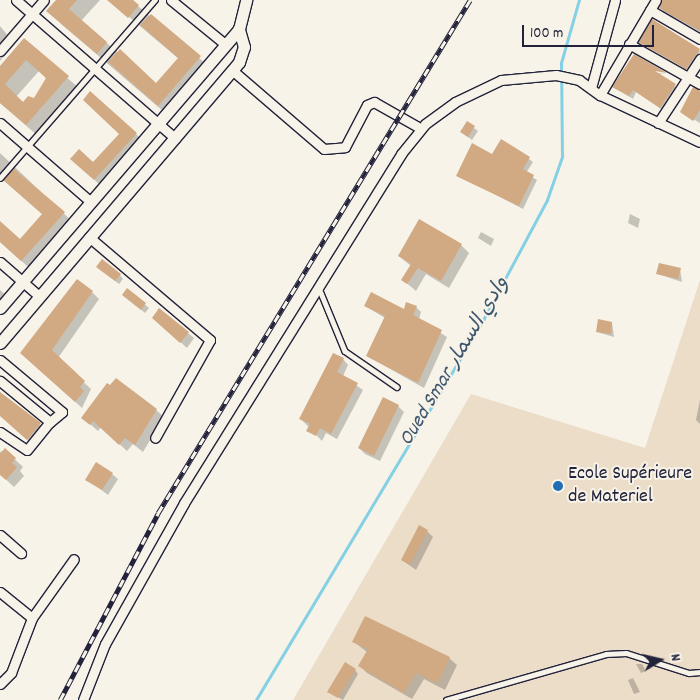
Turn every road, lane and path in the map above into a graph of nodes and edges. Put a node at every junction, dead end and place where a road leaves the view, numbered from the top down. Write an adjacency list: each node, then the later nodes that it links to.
1 (16, 0): 9 (street)
2 (44, 0): 9 (street)
3 (155, 0): 16 (lane)
4 (171, 0): 12 (street)
5 (246, 0): 10 (street)
6 (615, 0): 20 (street)
7 (656, 0): 8 (street)
8 (650, 10): 11 (street); 13 (street)
9 (32, 14): 14 (street); 16 (street)
10 (239, 29): 12 (street); 17 (street)
11 (700, 39)
12 (226, 44): 23 (street)
13 (629, 44): 18 (street); 21 (street)
14 (0, 51)
15 (700, 59): 18 (street)
16 (95, 68): 23 (street); 28 (lane)
17 (232, 70): 25 (street); 26 (street)
18 (688, 78): 19 (street); 24 (street)
19 (700, 84)
20 (591, 88): 21 (street); 25 (street)
21 (600, 95): 24 (street)
22 (0, 123): 28 (street)
23 (158, 123): 26 (street); 30 (street)
24 (658, 123): 27 (street)
25 (420, 128): 34 (street)
26 (176, 138): 31 (street)
27 (700, 142)
28 (28, 147): 29 (lane); 30 (street)
29 (0, 178)
30 (92, 202): 33 (street)
31 (89, 237): 35 (street); 43 (street)
32 (0, 262): 33 (street)
33 (23, 281): 35 (street); 36 (street)
34 (319, 288): 40 (lane); 51 (street)
35 (38, 295): 37 (street)
36 (0, 308)
37 (0, 343)
38 (0, 360): 41 (street)
39 (0, 381): 41 (street)
40 (397, 388)
41 (50, 422): 42 (street)
42 (0, 432)
43 (155, 438)
44 (0, 535): 45 (street)
45 (21, 553)
46 (74, 559): 48 (street)
47 (0, 592): 48 (street)
48 (32, 618): 50 (street)
49 (700, 672): 52 (lane)
50 (0, 684)
51 (83, 700)
52 (446, 700)

